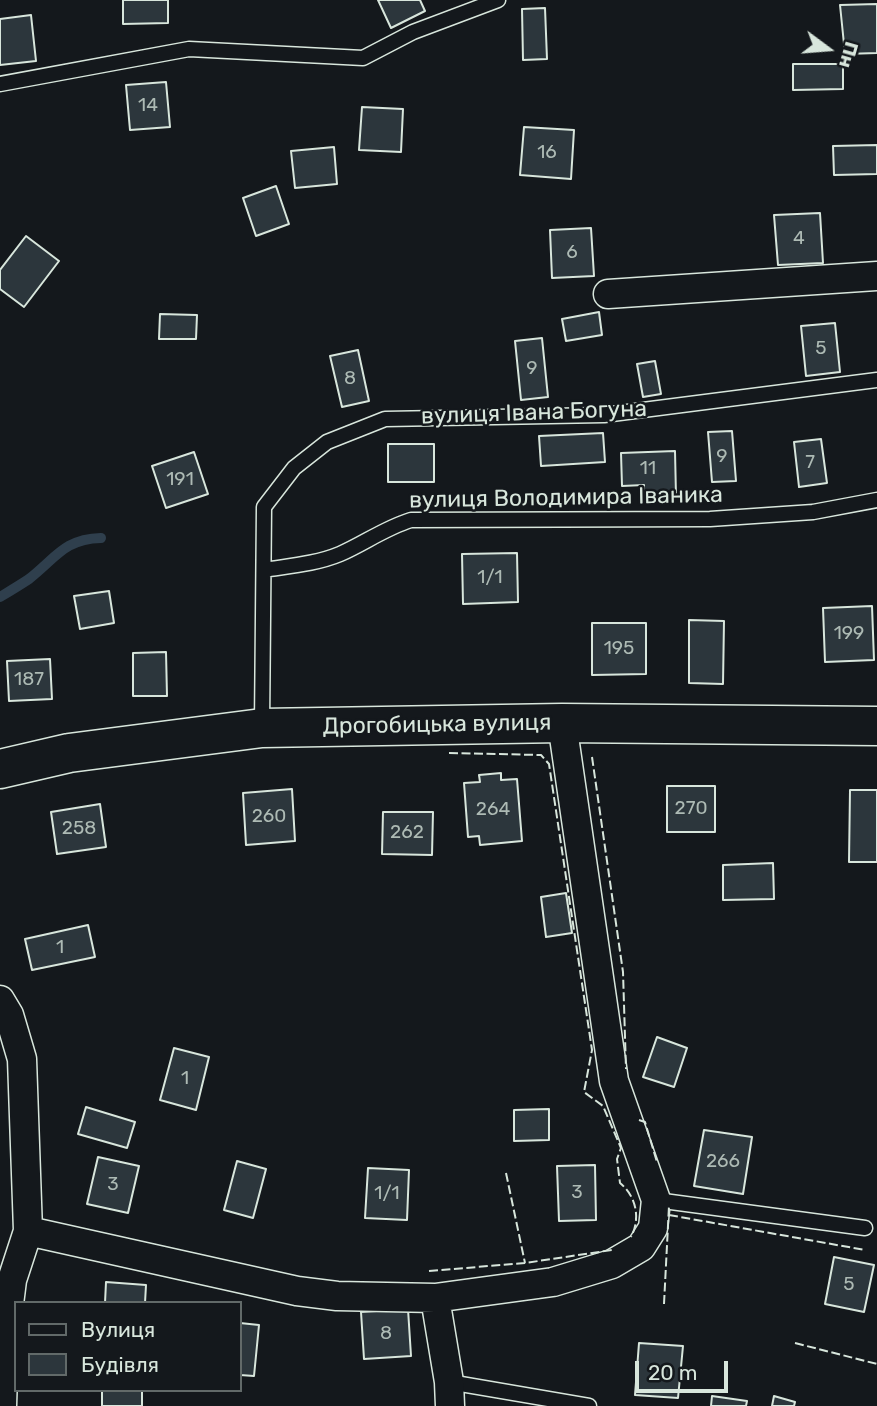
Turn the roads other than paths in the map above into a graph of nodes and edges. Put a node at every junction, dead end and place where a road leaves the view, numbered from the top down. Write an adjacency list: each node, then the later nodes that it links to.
1 (498, 0): 2 (lane)
2 (0, 84)
3 (877, 276): 4 (street)
4 (608, 294)
5 (877, 380): 7 (lane, вулиця Івана Богуна)
6 (877, 500): 7 (lane, вулиця Володимира Іваника)
7 (264, 570): 10 (lane)
8 (562, 723): 9 (street, Дрогобицька вулиця); 10 (street, Дрогобицька вулиця); 13 (street)
9 (877, 726)
10 (262, 728): 11 (street, Дрогобицька вулиця)
11 (0, 769)
12 (0, 1000): 15 (street)
13 (656, 1200): 14 (lane); 16 (street)
14 (865, 1228)
15 (28, 1231): 16 (street); 17 (street)
16 (435, 1298): 18 (street)
17 (2, 1344): 19 (street)
18 (449, 1394): 20 (lane)
19 (2, 1406)
20 (589, 1406)

